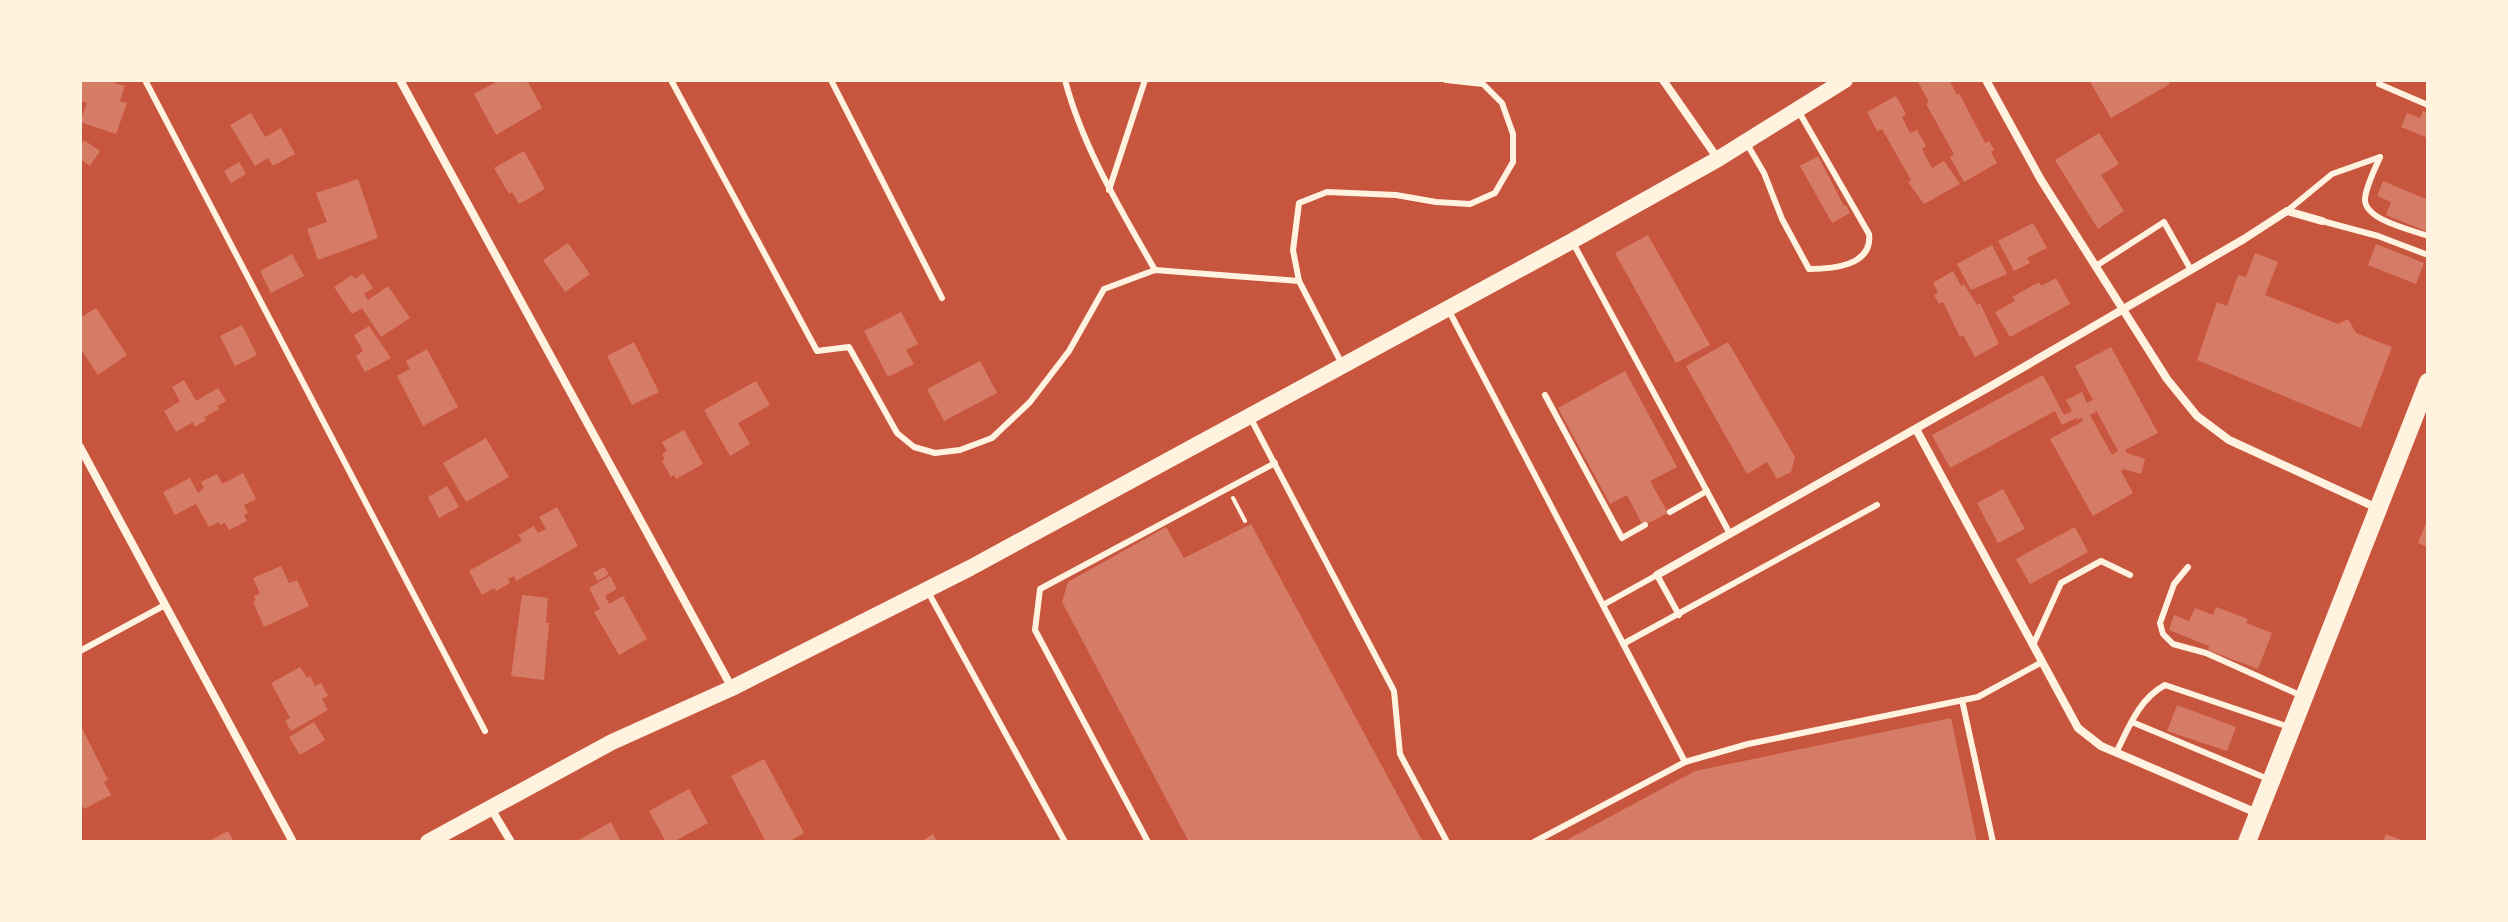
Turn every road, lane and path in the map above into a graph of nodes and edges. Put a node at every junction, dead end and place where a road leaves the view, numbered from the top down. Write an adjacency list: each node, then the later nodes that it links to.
1 (145, 80): 58 (lane)
2 (400, 80): 53 (street)
3 (671, 80): 23 (lane)
4 (831, 80): 26 (lane)
5 (1065, 80): 16 (lane)
6 (1145, 80): 16 (lane)
7 (1446, 80): 25 (lane)
8 (1663, 80): 15 (street)
9 (1845, 80): 13 (main road)
10 (1986, 80): 22 (street)
11 (2379, 84): 12 (lane)
12 (2428, 105)
13 (1797, 109): 14 (main road); 14 (lane)
14 (1746, 141): 15 (main road)
15 (1718, 159): 20 (main road)
16 (1109, 190): 23 (lane)
17 (2287, 211): 18 (street); 19 (lane); 24 (street)
18 (2322, 221): 21 (lane)
19 (2428, 236)
20 (1572, 241): 27 (main road); 36 (lane)
21 (2428, 255)
22 (2096, 266): 24 (lane); 28 (street)
23 (1155, 270): 25 (lane)
24 (2191, 270): 28 (street)
25 (1299, 281): 29 (lane)
26 (942, 298)
27 (1448, 309): 29 (main road); 47 (lane)
28 (2123, 310): 33 (street); 38 (street)
29 (1343, 366): 32 (main road)
30 (2428, 382): 38 (main road)
31 (1545, 395): 40 (lane)
32 (1250, 416): 35 (lane); 45 (main road)
33 (1916, 429): 41 (street); 50 (street)
34 (80, 447): 46 (street)
35 (1275, 463): 68 (lane); 69 (lane)
36 (1707, 491): 39 (lane); 41 (lane)
37 (1877, 505): 48 (lane)
38 (2377, 508): 54 (main road)
39 (1670, 512)
40 (1645, 525)
41 (1730, 534): 43 (street)
42 (2188, 567): 54 (lane)
43 (1657, 575): 47 (lane); 48 (lane)
44 (2130, 575): 50 (lane)
45 (927, 590): 53 (main road); 67 (lane)
46 (165, 605): 51 (lane); 64 (street)
47 (1603, 605): 49 (lane)
48 (1679, 615): 49 (lane)
49 (1623, 644): 60 (lane)
50 (2033, 645): 52 (street)
51 (80, 651)
52 (2042, 662): 55 (lane); 59 (street)
53 (732, 688): 62 (main road)
54 (2304, 697): 57 (main road)
55 (1962, 700): 60 (lane); 71 (lane)
56 (2132, 722): 57 (lane); 59 (lane); 61 (lane)
57 (2292, 728): 61 (main road)
58 (485, 731)
59 (2116, 753): 63 (street)
60 (1685, 762): 70 (lane)
61 (2272, 780): 63 (main road)
62 (489, 806): 65 (main road); 66 (street)
63 (2258, 814): 72 (main road)
64 (293, 842)
65 (428, 842)
66 (511, 842)
67 (1065, 842)
68 (1148, 842)
69 (1447, 842)
70 (1534, 842)
71 (1993, 842)
72 (2247, 842)

